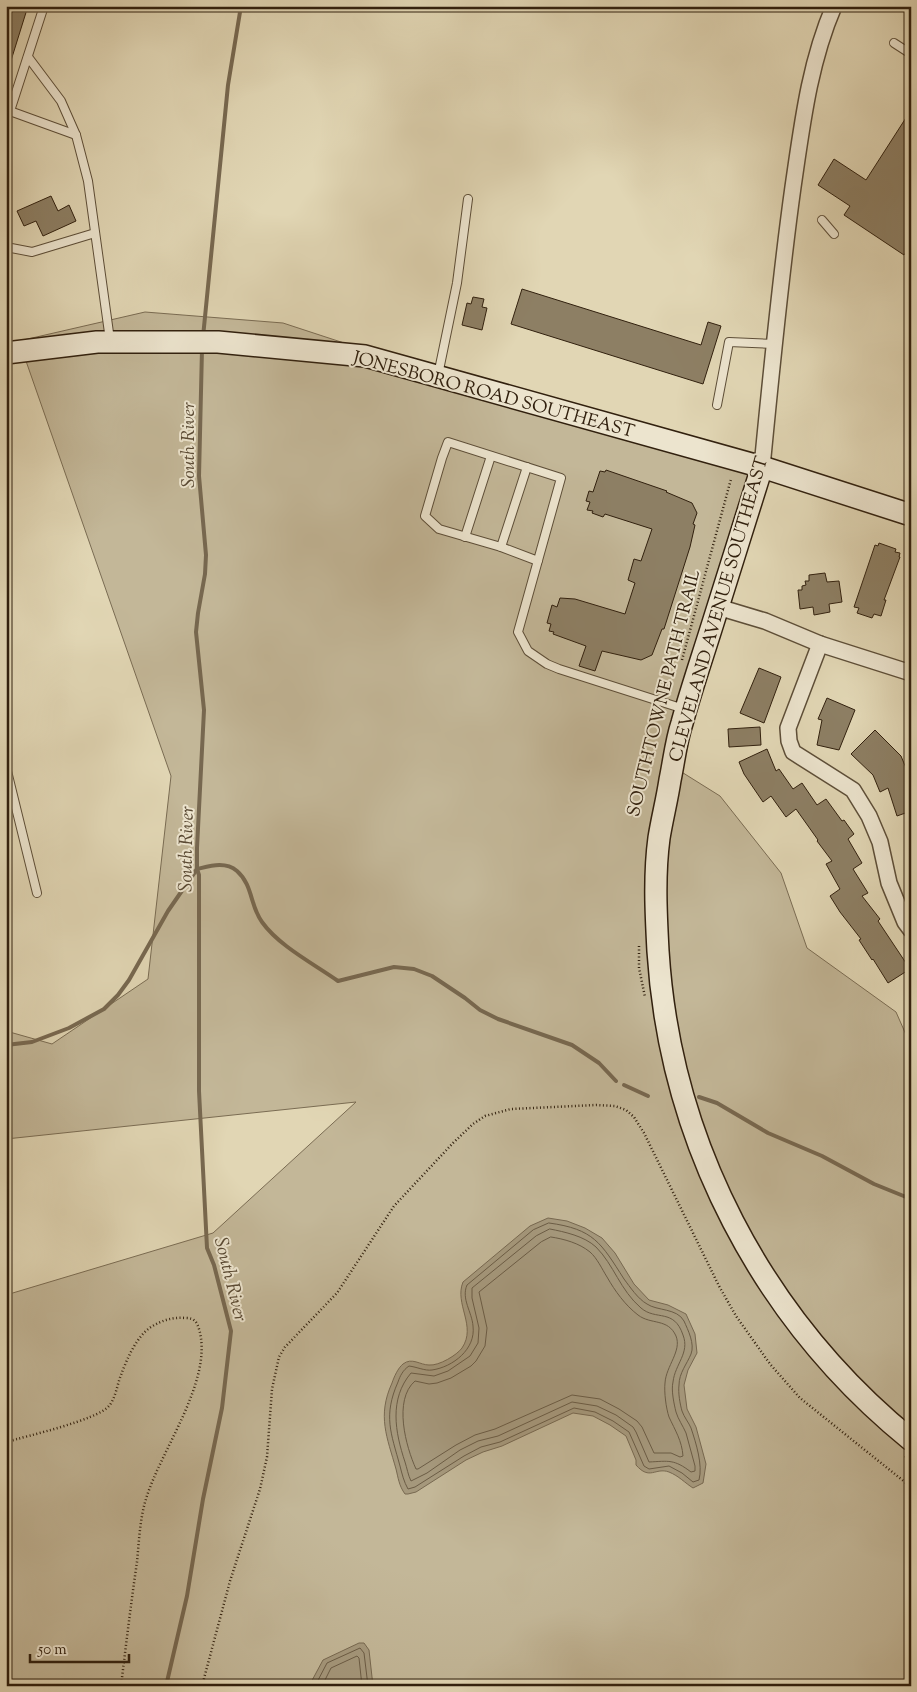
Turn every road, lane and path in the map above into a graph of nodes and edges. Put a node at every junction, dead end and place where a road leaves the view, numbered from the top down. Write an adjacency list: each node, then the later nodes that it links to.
1 (44, 6): 5 (lane)
2 (834, 6): 14 (street, CLEVELAND AVENUE SOUTHEAST)
3 (894, 43): 4 (lane)
4 (911, 54)
5 (28, 57): 6 (lane); 7 (lane)
6 (8, 110): 7 (lane)
7 (76, 135): 10 (lane)
8 (468, 199): 16 (lane)
9 (822, 220): 11 (lane)
10 (95, 233): 12 (lane); 13 (lane)
11 (834, 234)
12 (6, 247)
13 (111, 342): 15 (main road, JONESBORO ROAD SOUTHEAST); 16 (main road, JONESBORO ROAD SOUTHEAST)
14 (774, 344): 17 (lane); 20 (street, CLEVELAND AVENUE SOUTHEAST)
15 (6, 354)
16 (438, 377): 20 (main road, JONESBORO ROAD SOUTHEAST)
17 (717, 405)
18 (491, 456): 19 (lane); 23 (lane); 23 (lane)
19 (527, 467): 24 (lane); 25 (lane)
20 (762, 467): 22 (main road, JONESBORO ROAD SOUTHEAST); 26 (main road, CLEVELAND AVENUE SOUTHEAST)
21 (732, 478): 28 (path, SOUTHTOWNE PATH TRAIL)
22 (911, 515)
23 (465, 538): 24 (lane)
24 (501, 548): 25 (lane)
25 (538, 561): 30 (lane)
26 (718, 607): 27 (street); 30 (main road, CLEVELAND AVENUE SOUTHEAST)
27 (820, 644): 29 (street); 33 (street)
28 (680, 666)
29 (911, 673)
30 (686, 709): 37 (main road, CLEVELAND AVENUE SOUTHEAST)
31 (6, 767): 32 (lane)
32 (37, 893)
33 (911, 930)
34 (640, 938): 35 (path)
35 (647, 1006)
36 (6, 1442): 40 (path)
37 (907, 1448): 38 (path)
38 (911, 1461)
39 (911, 1487): 41 (path)
40 (121, 1686)
41 (202, 1686)

